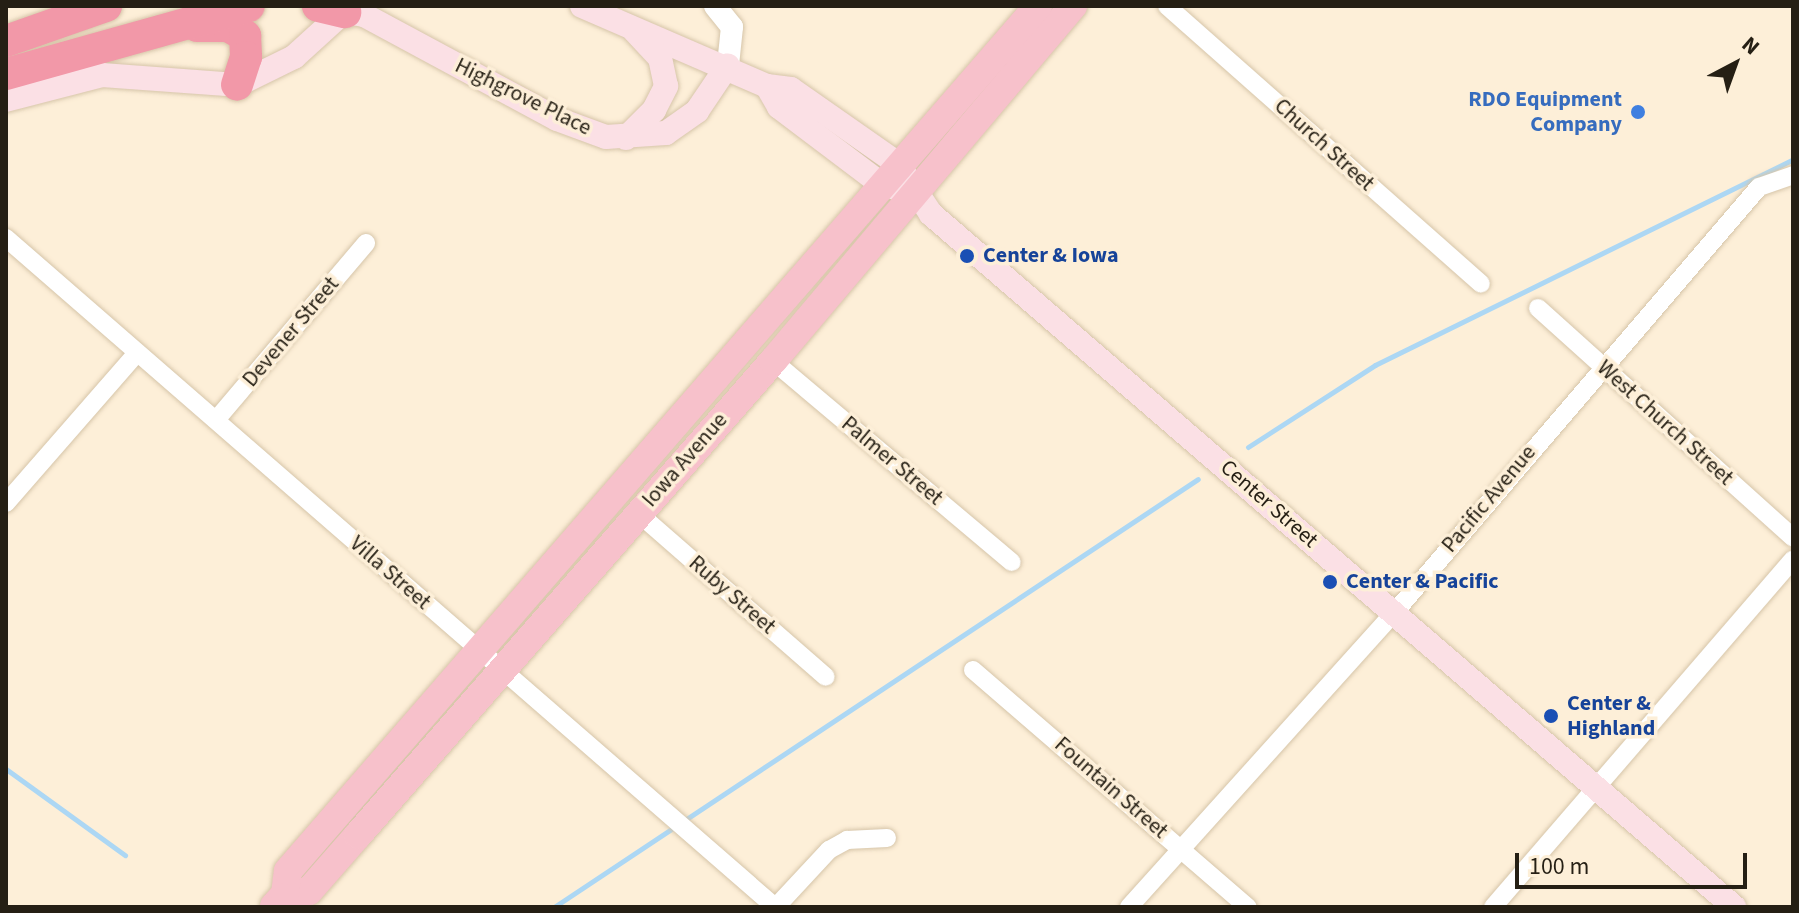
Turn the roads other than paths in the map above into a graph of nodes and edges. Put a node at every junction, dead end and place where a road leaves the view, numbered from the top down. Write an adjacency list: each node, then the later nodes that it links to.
1 (106, 6): 13 (highway)
2 (249, 6): 11 (highway)
3 (390, 6): 12 (main road)
4 (582, 6): 10 (main road, Center Street)
5 (715, 6): 14 (street)
6 (1038, 6): 19 (main road, Iowa Avenue)
7 (1073, 6): 21 (main road, Iowa Avenue)
8 (1167, 6): 24 (street, Church Street)
9 (338, 8): 12 (main road, Highgrove Place); 16 (main road)
10 (625, 23): 14 (main road, Center Street); 18 (main road)
11 (162, 30): 15 (highway); 16 (highway)
12 (405, 37): 18 (main road, Highgrove Place)
13 (6, 41)
14 (728, 65): 18 (main road, Highgrove Place); 19 (main road, Center Street)
15 (6, 74)
16 (237, 85): 17 (main road)
17 (6, 100)
18 (626, 138)
19 (889, 174): 21 (main road, Center Street); 36 (main road, Iowa Avenue)
20 (1793, 175): 28 (street, Pacific Avenue)
21 (915, 194): 27 (main road, Iowa Avenue); 35 (main road, Center Street)
22 (6, 238): 26 (street, Villa Street)
23 (366, 243): 29 (street, Devener Street)
24 (1481, 284)
25 (1538, 308): 28 (street, West Church Street)
26 (136, 354): 29 (street, Villa Street); 30 (street)
27 (773, 361): 31 (main road, Iowa Avenue); 34 (street, Palmer Street)
28 (1601, 365): 32 (street, West Church Street); 35 (street, Pacific Avenue)
29 (216, 420): 36 (street, Villa Street)
30 (6, 503)
31 (638, 513): 37 (main road, Iowa Avenue); 39 (street, Ruby Street)
32 (1793, 538)
33 (1793, 560): 40 (street)
34 (1012, 562)
35 (1394, 613): 40 (main road, Center Street); 42 (street, Pacific Avenue)
36 (478, 651): 37 (street, Villa Street); 43 (main road, Iowa Avenue)
37 (500, 670): 43 (main road, Iowa Avenue); 44 (street, Villa Street)
38 (973, 670): 42 (street, Fountain Street)
39 (826, 677)
40 (1598, 789): 47 (street); 48 (main road, Center Street)
41 (887, 838): 44 (street)
42 (1181, 849): 45 (street, Pacific Avenue); 46 (street, Fountain Street)
43 (286, 903)
44 (776, 907)
45 (1129, 907)
46 (1248, 907)
47 (1493, 907)
48 (1734, 907)

